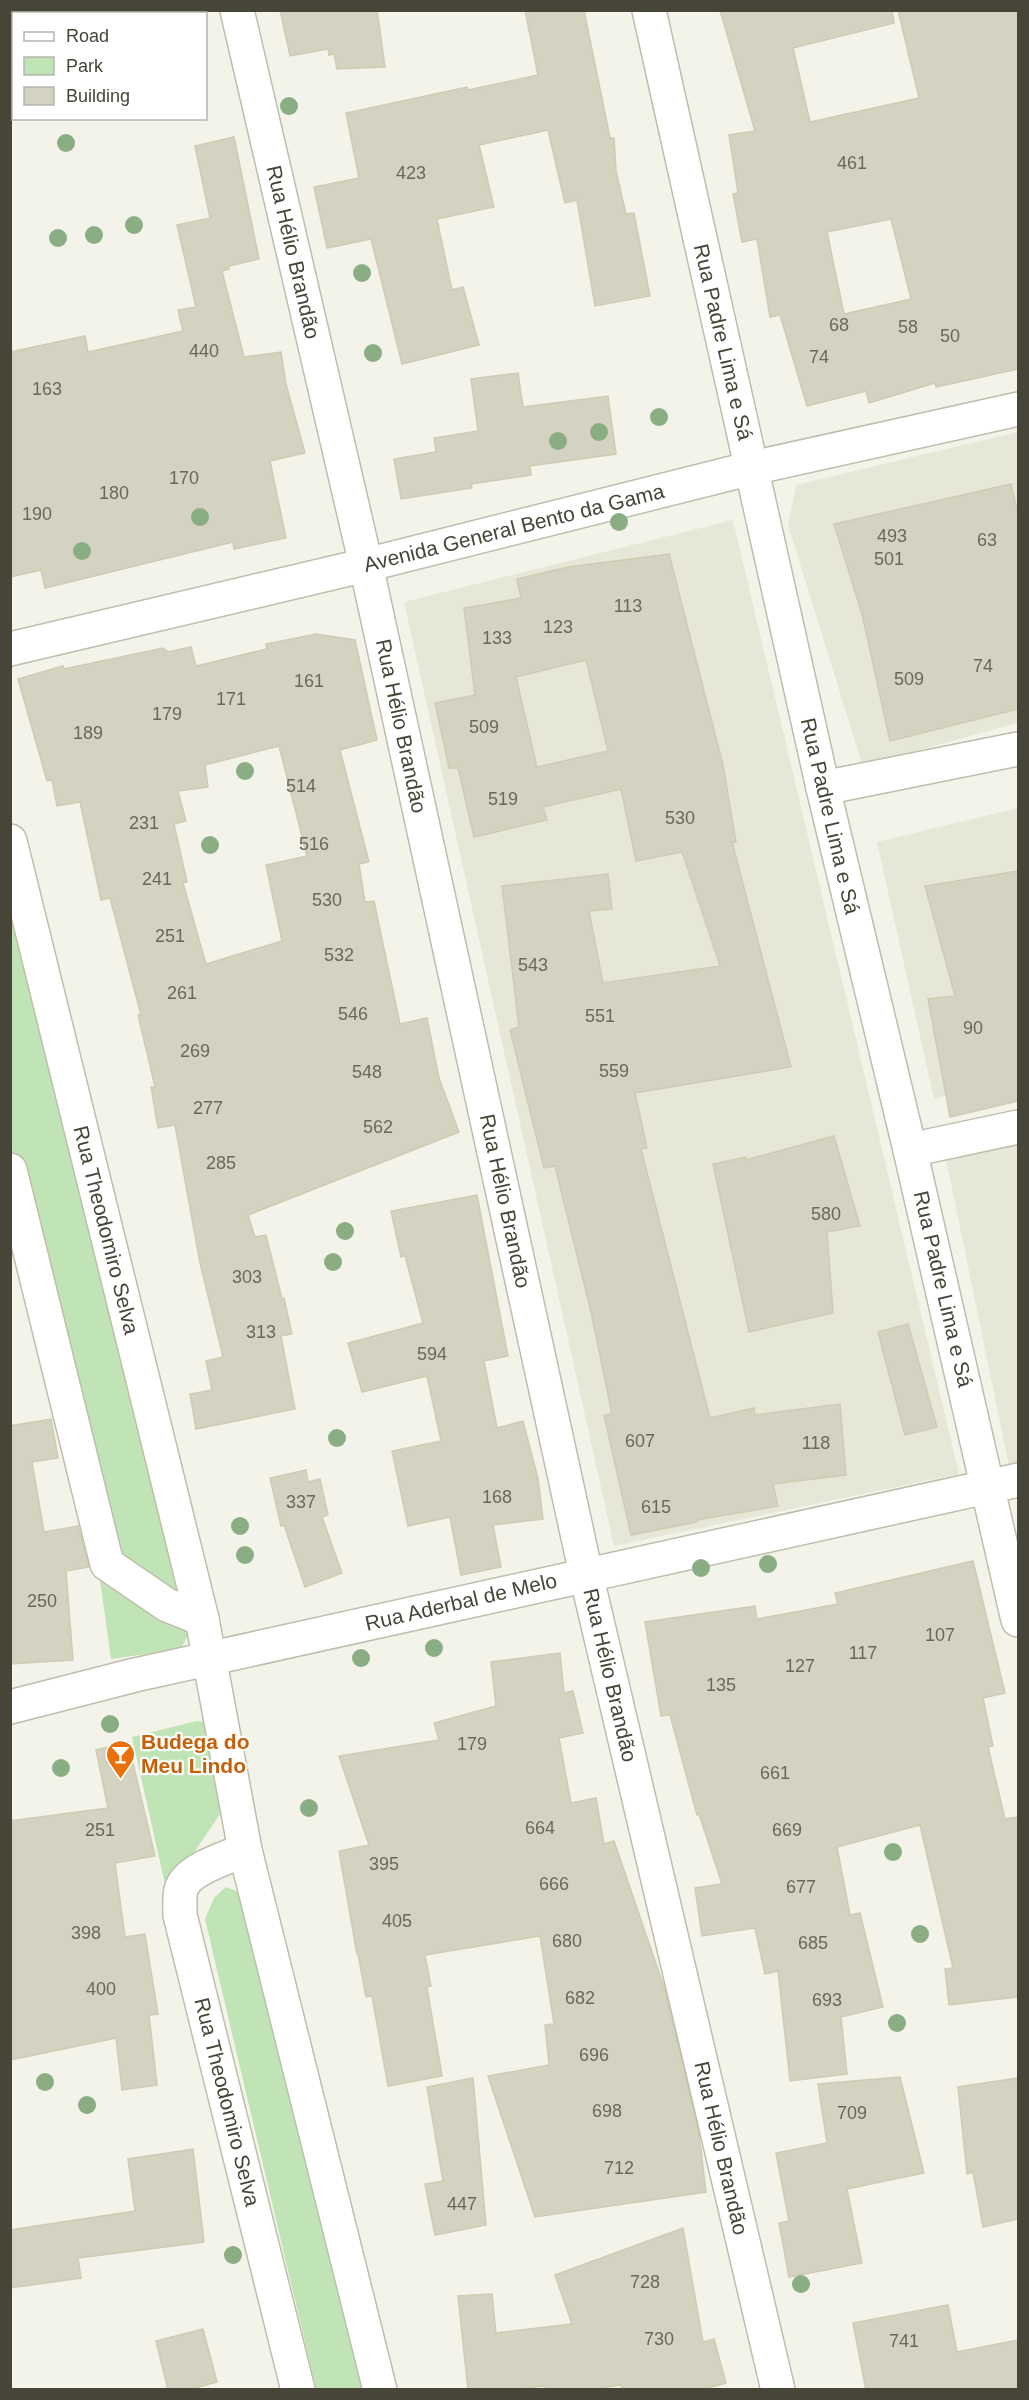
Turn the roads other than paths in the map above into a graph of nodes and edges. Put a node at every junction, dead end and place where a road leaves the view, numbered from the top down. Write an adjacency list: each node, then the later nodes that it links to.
1 (237, 10): 5 (street, Rua Hélio Brandão)
2 (649, 10): 4 (street, Rua Padre Lima e Sá)
3 (1018, 410): 4 (street, Avenida General Bento da Gama)
4 (752, 468): 5 (street, Avenida General Bento da Gama); 8 (street, Rua Padre Lima e Sá)
5 (366, 565): 6 (street, Avenida General Bento da Gama); 14 (street, Rua Hélio Brandão)
6 (10, 649)
7 (1018, 749): 8 (street)
8 (823, 788): 11 (street, Rua Padre Lima e Sá)
9 (10, 841): 15 (street, Rua Theodomiro Selva)
10 (1018, 1127): 11 (street)
11 (910, 1150): 13 (street, Rua Padre Lima e Sá)
12 (10, 1170): 15 (street)
13 (1003, 1483): 14 (street, Rua Aderbal de Melo); 16 (street, Rua Padre Lima e Sá)
14 (586, 1574): 17 (street, Rua Aderbal de Melo); 22 (street, Rua Hélio Brandão)
15 (202, 1619): 17 (street, Rua Theodomiro Selva)
16 (1018, 1620)
17 (210, 1658): 18 (street, Rua Aderbal de Melo); 19 (street, Rua Theodomiro Selva)
18 (10, 1707)
19 (245, 1850): 20 (street, Rua Theodomiro Selva); 21 (street, Rua Theodomiro Selva)
20 (298, 2390)
21 (380, 2390)
22 (778, 2390)

